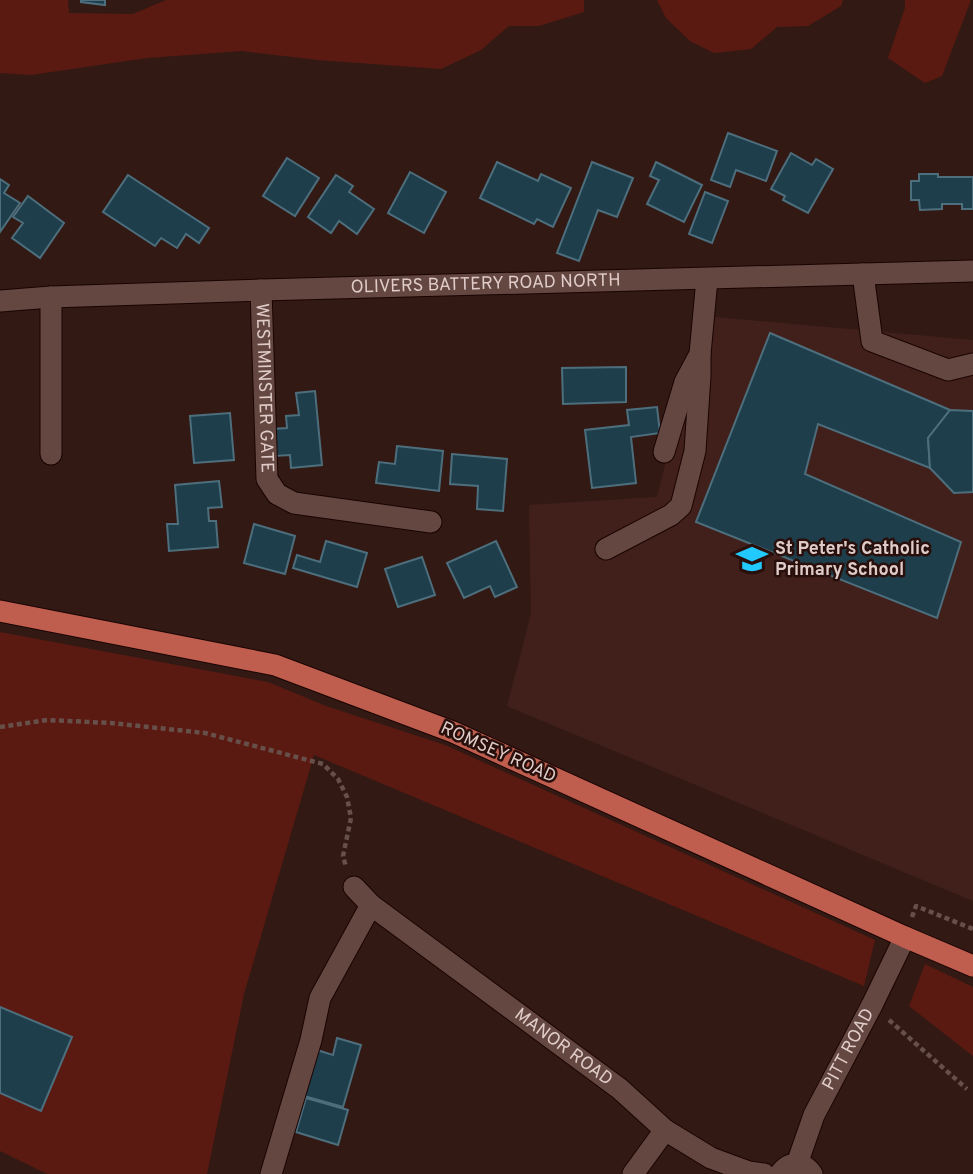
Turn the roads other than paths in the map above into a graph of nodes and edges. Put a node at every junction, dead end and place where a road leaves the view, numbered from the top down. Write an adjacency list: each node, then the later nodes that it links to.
1 (973, 271): 2 (street, OLIVERS BATTERY ROAD NORTH)
2 (863, 275): 3 (street, OLIVERS BATTERY ROAD NORTH); 8 (street)
3 (707, 279): 4 (street, OLIVERS BATTERY ROAD NORTH); 7 (street)
4 (261, 290): 5 (street, OLIVERS BATTERY ROAD NORTH); 11 (street, WESTMINSTER GATE)
5 (51, 297): 6 (street, OLIVERS BATTERY ROAD NORTH); 10 (street)
6 (0, 301)
7 (700, 354): 9 (street); 12 (street)
8 (973, 365)
9 (664, 452)
10 (51, 454)
11 (431, 522)
12 (606, 549)
13 (0, 611): 16 (main road, ROMSEY ROAD)
14 (354, 887): 15 (street, MANOR ROAD)
15 (371, 905): 18 (street, MANOR ROAD); 20 (street)
16 (905, 937): 17 (main road, ROMSEY ROAD); 19 (street, PITT ROAD)
17 (973, 966)
18 (665, 1130): 21 (street); 22 (street, MANOR ROAD)
19 (796, 1171)
20 (271, 1174)
21 (634, 1174)
22 (764, 1174)

